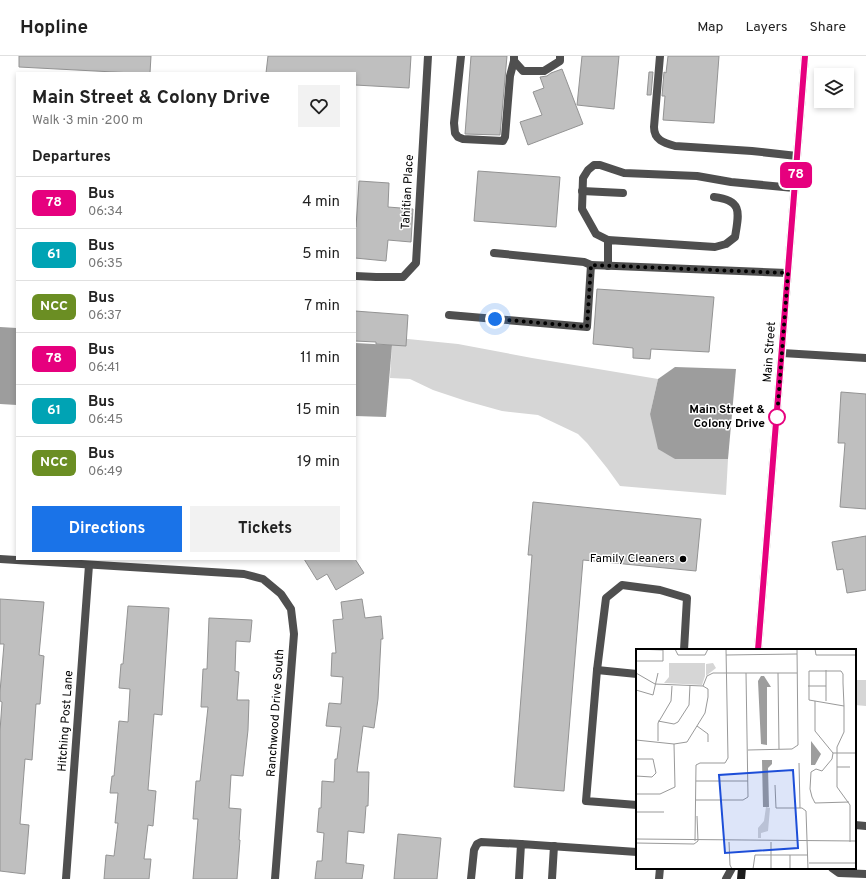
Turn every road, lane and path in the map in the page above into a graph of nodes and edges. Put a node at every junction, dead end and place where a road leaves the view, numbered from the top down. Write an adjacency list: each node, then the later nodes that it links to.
1 (428, 56): 17 (street, Tahitian Place)
2 (461, 56): 6 (street)
3 (560, 56): 6 (street)
4 (660, 56): 7 (street)
5 (805, 56): 7 (main road, Main Street)
6 (514, 59)
7 (797, 156): 8 (main road, Main Street)
8 (794, 188): 9 (street); 16 (main road, Main Street)
9 (582, 191): 10 (street); 12 (street)
10 (623, 193)
11 (714, 197): 12 (street)
12 (608, 240): 15 (street)
13 (494, 253): 14 (street)
14 (591, 265): 15 (street); 18 (street)
15 (608, 266): 16 (street)
16 (788, 273): 19 (main road, Main Street)
17 (356, 276)
18 (449, 315)
19 (782, 353): 20 (street); 24 (main road, Main Street)
20 (866, 358)
21 (0, 559): 22 (street, Ranchwood Drive South)
22 (89, 565): 38 (street, Hitching Post Lane); 39 (street, Ranchwood Drive South)
23 (684, 649): 25 (street)
24 (758, 649)
25 (597, 670): 26 (street); 27 (street)
26 (636, 674)
27 (636, 805)
28 (856, 825): 29 (street)
29 (866, 826)
30 (521, 844): 31 (street); 40 (street); 41 (street)
31 (554, 846): 32 (street); 42 (street)
32 (636, 852)
33 (660, 869): 43 (street)
34 (731, 869): 44 (street)
35 (742, 869): 45 (main road)
36 (833, 869): 37 (street)
37 (866, 874)
38 (66, 879)
39 (275, 879)
40 (471, 879)
41 (519, 879)
42 (552, 879)
43 (659, 879)
44 (726, 879)
45 (741, 879)

